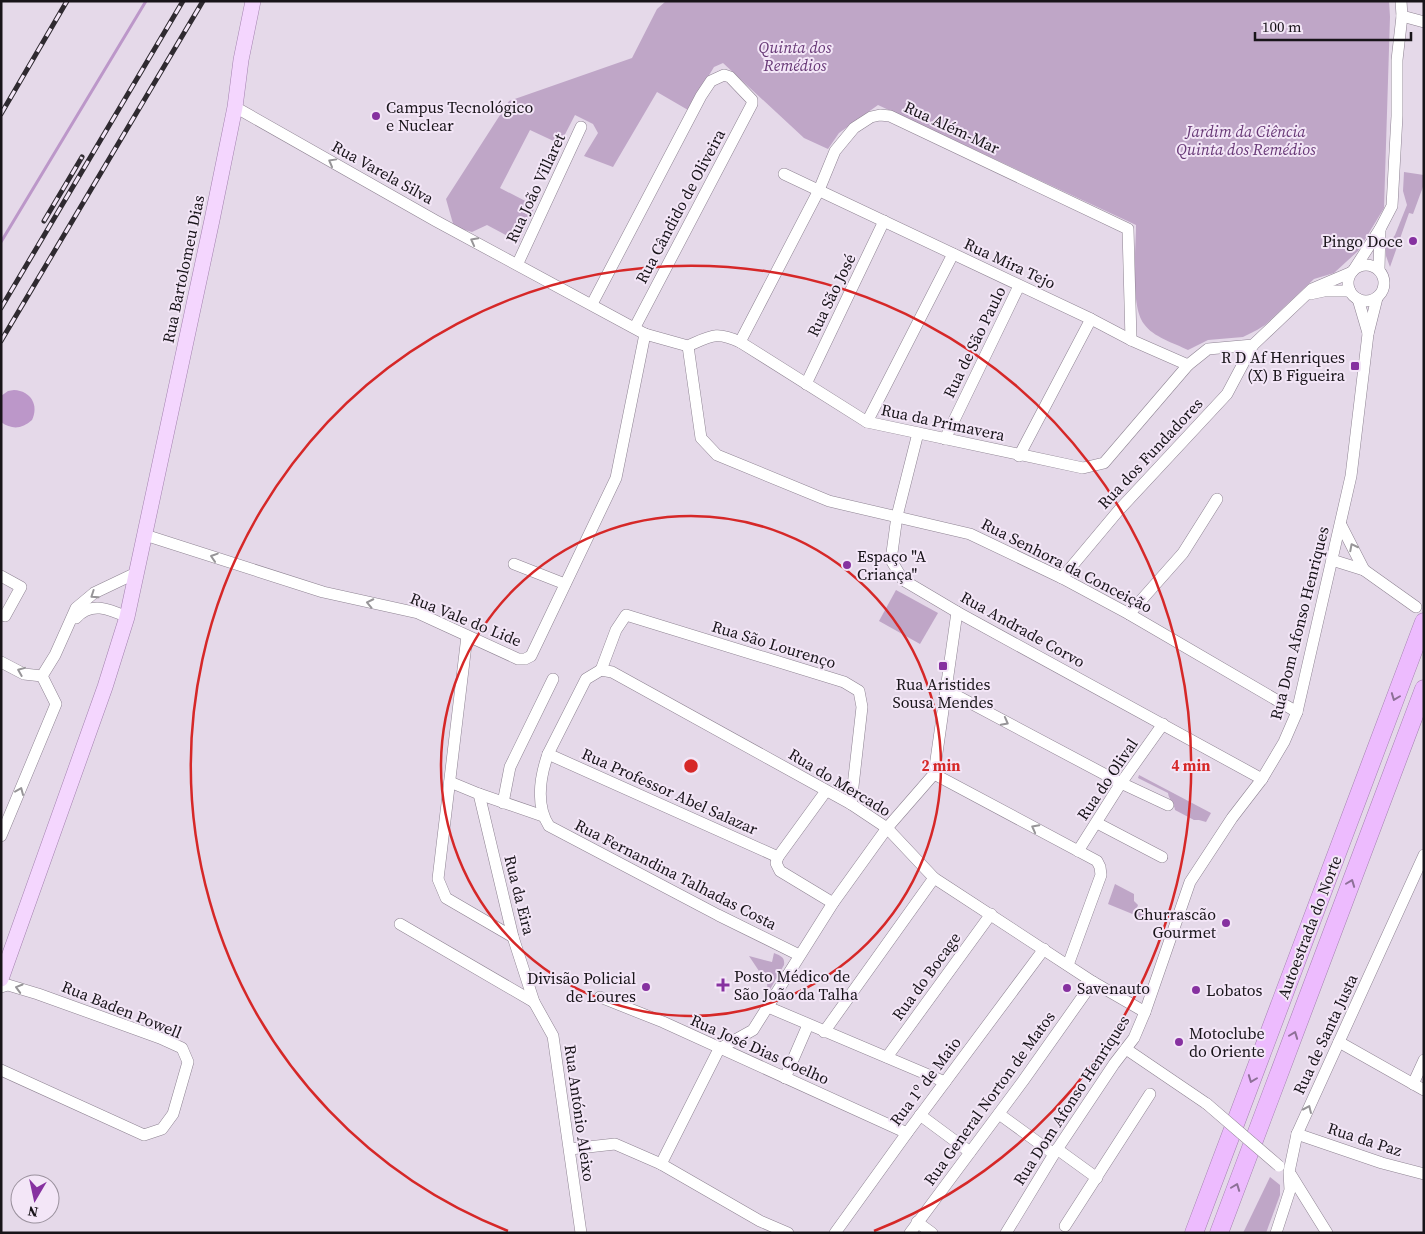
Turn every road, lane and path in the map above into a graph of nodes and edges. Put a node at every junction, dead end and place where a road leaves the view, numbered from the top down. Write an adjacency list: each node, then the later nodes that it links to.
1 (253, 1): 5 (main road, Rua Bartolomeu Dias)
2 (1401, 1): 3 (street)
3 (1402, 16): 4 (street); 10 (street)
4 (1424, 22)
5 (235, 107): 12 (street, Rua Varela Silva, one-way to 5); 36 (main road, Rua Bartolomeu Dias)
6 (581, 127): 12 (street, Rua João Villaret)
7 (784, 174): 8 (street, Rua Mira Tejo)
8 (819, 190): 9 (street, Rua Mira Tejo); 23 (street, Rua Além-Mar); 24 (street, Rua Além-Mar)
9 (884, 221): 11 (street, Rua Mira Tejo); 28 (street, Rua São José)
10 (1380, 228): 13 (street); 14 (street)
11 (953, 254): 15 (street, Rua Mira Tejo); 29 (street)
12 (518, 264): 19 (street)
13 (1379, 269): 14 (street); 18 (street)
14 (1354, 270): 16 (street); 17 (street)
15 (1019, 286): 20 (street, Rua Mira Tejo); 31 (street, Rua de São Paulo)
16 (1306, 295): 17 (street); 25 (street)
17 (1354, 295): 18 (street); 22 (street, Rua Dom Afonso Henriques)
18 (1378, 298): 22 (street, Rua Dom Afonso Henriques)
19 (592, 304): 21 (street); 21 (street, Rua Cândido de Oliveira)
20 (1091, 319): 23 (street, Rua Mira Tejo); 32 (street)
21 (640, 330): 26 (street); 43 (street, Rua Vale do Lide)
22 (1368, 334): 35 (street, Rua Dom Afonso Henriques)
23 (1131, 340): 27 (street, Rua Mira Tejo)
24 (740, 342): 26 (street, Rua da Primavera); 28 (street, Rua da Primavera)
25 (1253, 345): 27 (street, Rua da Primavera); 42 (street, Rua dos Fundadores)
26 (688, 346): 34 (street, Rua Senhora da Conceição)
27 (1188, 365): 32 (street, Rua da Primavera)
28 (806, 384): 29 (street, Rua da Primavera)
29 (867, 422): 30 (street, Rua da Primavera)
30 (918, 433): 31 (street, Rua da Primavera); 34 (street, Rua Andrade Corvo)
31 (945, 439): 32 (street, Rua da Primavera)
32 (1019, 456)
33 (1217, 499): 45 (street)
34 (897, 516): 42 (street, Rua Senhora da Conceição); 44 (street, Rua Andrade Corvo)
35 (1341, 525): 37 (street, Rua Dom Afonso Henriques); 39 (street, one-way to 35)
36 (144, 535): 40 (main road, Rua Bartolomeu Dias); 50 (street, Rua Vale do Lide, one-way to 36)
37 (1332, 560): 39 (street); 57 (street, Rua Dom Afonso Henriques)
38 (514, 564): 43 (street)
39 (1364, 570): 46 (street)
40 (136, 573): 48 (main road, Rua Bartolomeu Dias); 49 (street, one-way to 49)
41 (1, 576): 47 (street)
42 (1062, 578): 45 (street, Rua Senhora da Conceição)
43 (566, 584): 50 (street, Rua Vale do Lide)
44 (957, 612): 56 (street); 58 (street, Rua Andrade Corvo)
45 (1129, 614): 57 (street, Rua Senhora da Conceição)
46 (1420, 614): 123 (highway, Autoestrada do Norte, one-way to 123)
47 (4, 616)
48 (127, 618): 49 (street); 85 (main road, Rua Bartolomeu Dias)
49 (66, 631): 53 (street)
50 (467, 636): 62 (street)
51 (1, 662): 53 (street, one-way to 51)
52 (601, 670): 59 (street); 64 (street, Rua do Mercado); 67 (street, Rua São Lourenço)
53 (42, 676): 72 (street, one-way to 53)
54 (553, 679): 66 (street)
55 (1424, 689): 124 (highway, Autoestrada do Norte, one-way to 55)
56 (946, 690): 60 (street); 63 (street, one-way to 63)
57 (1297, 712): 61 (street, Rua Dom Afonso Henriques)
58 (1163, 724): 61 (street, Rua Andrade Corvo); 63 (street, Rua do Olival)
59 (548, 754): 69 (street); 75 (street, Rua Professor Abel Salazar)
60 (934, 774): 71 (street); 73 (street, one-way to 60)
61 (1262, 779): 91 (street, Rua Dom Afonso Henriques)
62 (450, 782): 65 (street); 81 (street)
63 (1121, 783): 68 (street); 70 (street, Rua do Olival)
64 (826, 791): 67 (street, Rua do Mercado); 75 (street)
65 (479, 794): 66 (street); 81 (street, Rua da Eira)
66 (504, 803): 69 (street)
67 (852, 804): 71 (street, Rua do Mercado)
68 (1168, 805)
69 (542, 816): 83 (street, Rua Fernandina Talhadas Costa)
70 (1097, 823): 73 (street, Rua do Olival); 76 (street)
71 (887, 828): 77 (street, Rua do Mercado); 78 (street)
72 (1, 836)
73 (1078, 852): 84 (street)
74 (1424, 855): 94 (street, Rua de Santa Justa)
75 (778, 857): 78 (street)
76 (1162, 857)
77 (934, 878): 79 (street, Rua do Mercado); 93 (street)
78 (833, 903): 83 (street)
79 (991, 914): 82 (street, Rua do Mercado); 97 (street, Rua do Bocage)
80 (400, 924): 89 (street)
81 (513, 937): 89 (street, Rua da Eira)
82 (1044, 950): 84 (street, Rua do Mercado); 101 (street, Rua 1º de Maio)
83 (799, 955): 90 (street)
84 (1068, 965): 86 (street, Rua do Mercado)
85 (1, 979)
86 (1093, 982): 91 (street, Rua do Mercado); 104 (street, Rua General Norton de Matos)
87 (1, 987): 99 (street, Rua Baden Powell, one-way to 87)
88 (600, 996): 95 (street, Rua José Dias Coelho)
89 (534, 1002): 108 (street, Rua António Aleixo)
90 (768, 1007): 92 (street); 95 (street)
91 (1145, 1012): 96 (street, Rua Dom Afonso Henriques)
92 (808, 1025): 93 (street); 100 (street)
93 (824, 1032): 97 (street)
94 (1339, 1042): 102 (street); 107 (street, Rua de Santa Justa, one-way to 94)
95 (720, 1049): 100 (street, Rua José Dias Coelho); 111 (street)
96 (1126, 1049): 110 (street, Rua Dom Afonso Henriques); 112 (street, bridge)
97 (887, 1057): 101 (street)
98 (1424, 1060): 102 (street)
99 (1, 1070)
100 (786, 1078): 106 (street, Rua José Dias Coelho)
101 (945, 1082): 105 (street, Rua 1º de Maio)
102 (1418, 1087)
103 (1150, 1094): 114 (street)
104 (999, 1114): 109 (street, Rua General Norton de Matos); 110 (street)
105 (920, 1115): 106 (street, Rua 1º de Maio); 109 (street)
106 (907, 1132): 119 (street, Rua 1º de Maio)
107 (1297, 1134): 112 (street, Rua de Santa Justa); 113 (street, Rua da Paz)
108 (570, 1149): 111 (street); 117 (street, Rua António Aleixo)
109 (970, 1152): 115 (street, Rua General Norton de Matos)
110 (1055, 1152): 114 (street); 122 (street, Rua Dom Afonso Henriques)
111 (661, 1164): 118 (street)
112 (1284, 1169): 125 (street, Rua de Santa Justa); 126 (street)
113 (1424, 1174)
114 (1098, 1178): 116 (street)
115 (917, 1222): 120 (street, Rua General Norton de Matos); 121 (street)
116 (1066, 1226)
117 (581, 1233)
118 (788, 1233)
119 (835, 1233)
120 (910, 1233)
121 (932, 1233)
122 (1006, 1233)
123 (1194, 1233)
124 (1219, 1233)
125 (1276, 1233)
126 (1327, 1233)

